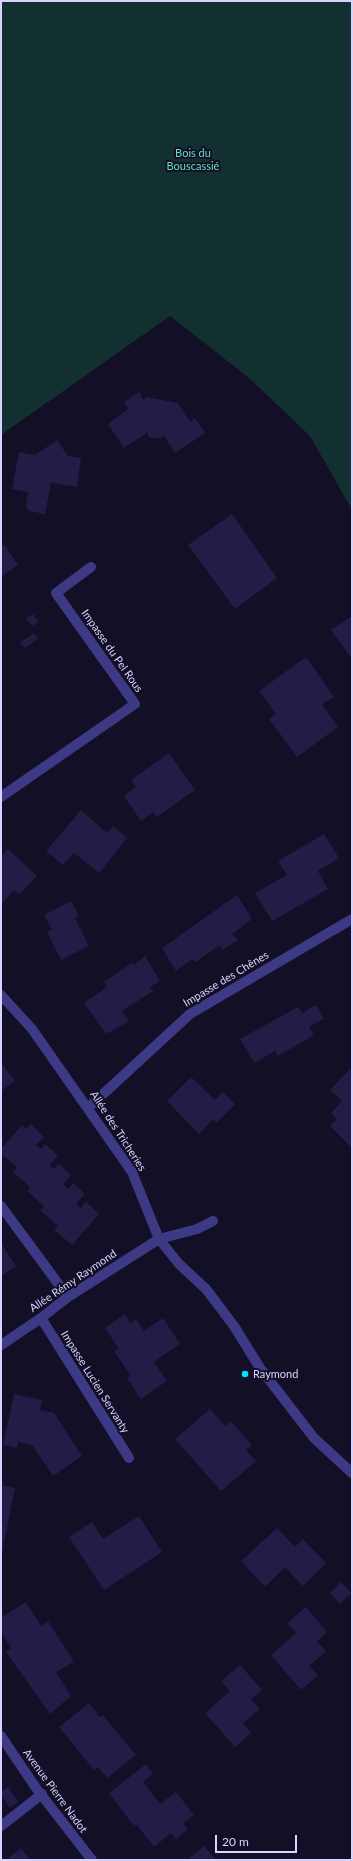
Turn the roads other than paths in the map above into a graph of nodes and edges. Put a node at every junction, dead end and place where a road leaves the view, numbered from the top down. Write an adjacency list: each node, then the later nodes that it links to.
1 (91, 567): 2 (street, Impasse du Pel Rous)
2 (1, 797)
3 (352, 919): 5 (street, Impasse des Chênes)
4 (1, 995): 5 (street, Allée des Tricheries)
5 (88, 1108): 8 (street, Allée des Tricheries)
6 (1, 1206): 9 (street)
7 (213, 1221): 8 (street, Allée Rémy Raymond)
8 (159, 1239): 9 (street, Allée Rémy Raymond); 13 (street, Allée des Tricheries)
9 (68, 1297): 10 (street, Allée Rémy Raymond)
10 (41, 1318): 11 (street, Allée Rémy Raymond); 12 (street, Impasse Lucien Servanty)
11 (1, 1345)
12 (129, 1458)
13 (352, 1473)
14 (1, 1736): 15 (street, Avenue Pierre Nadot)
15 (42, 1794): 16 (street); 17 (street, Avenue Pierre Nadot)
16 (1, 1826)
17 (92, 1860)

